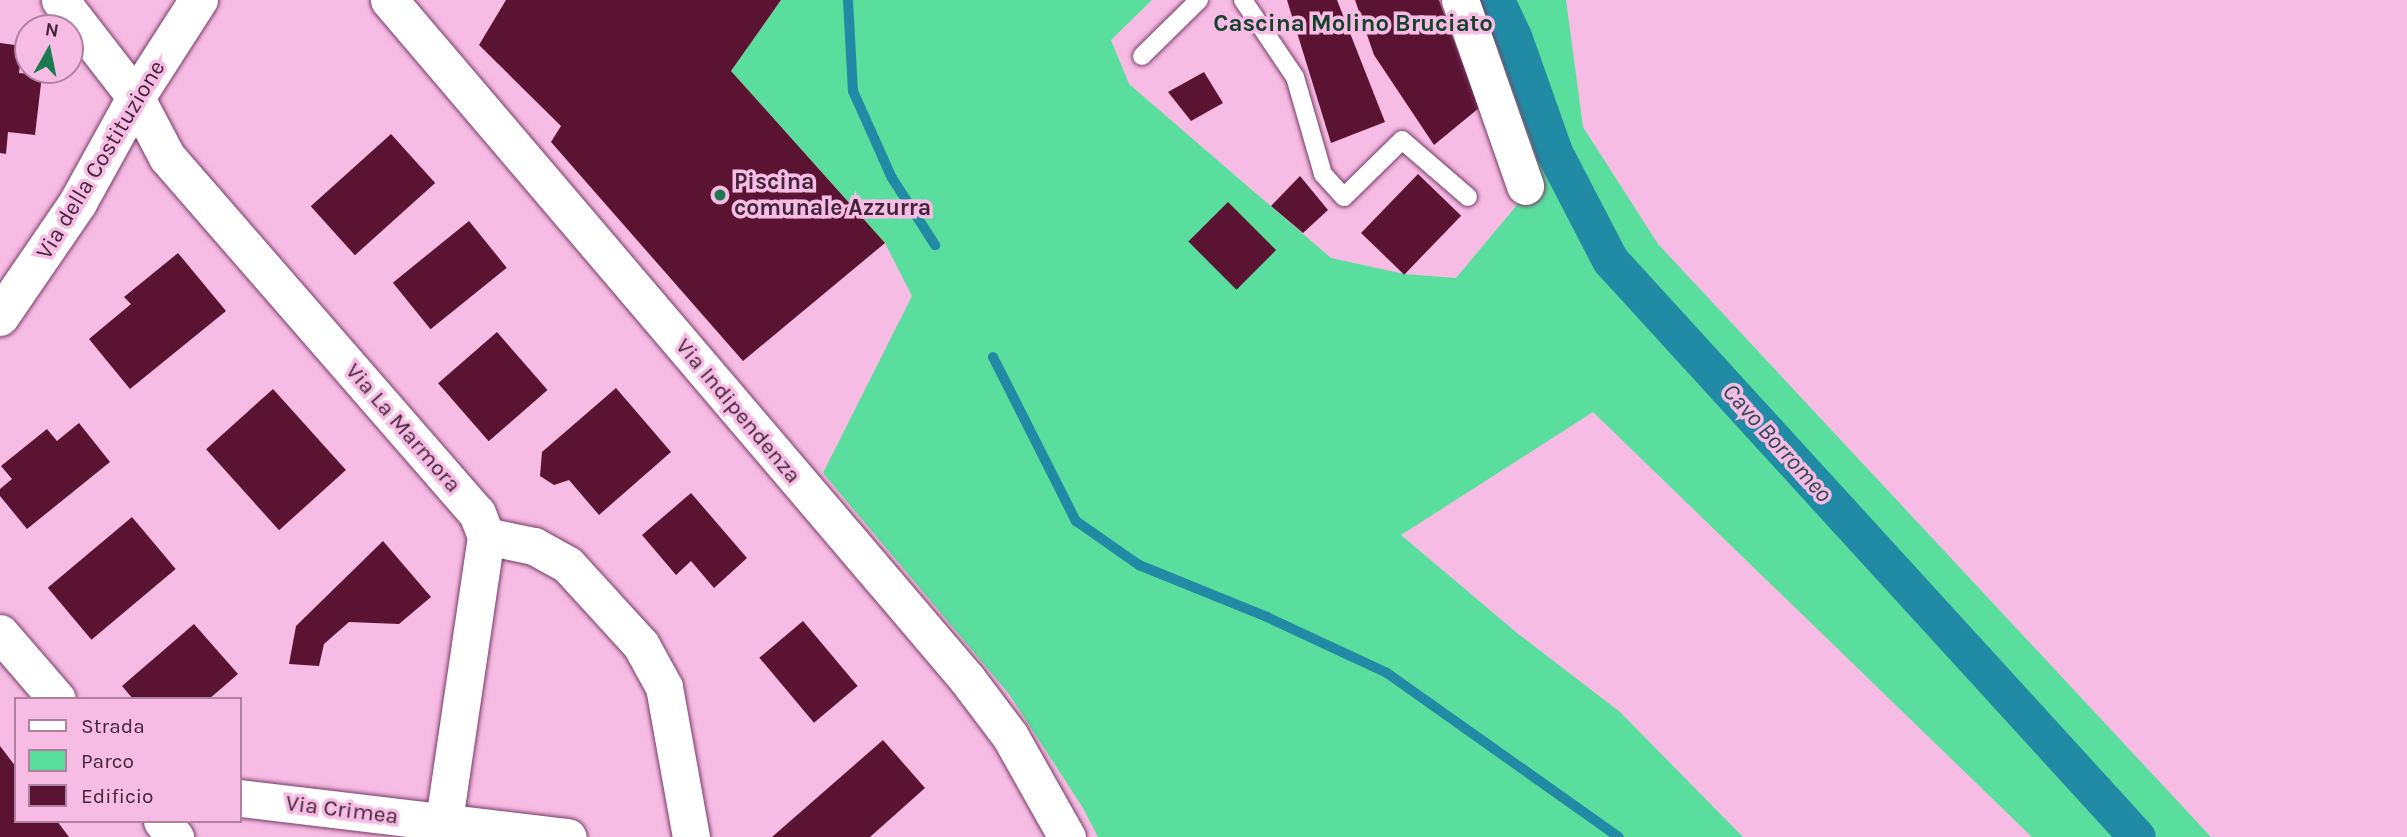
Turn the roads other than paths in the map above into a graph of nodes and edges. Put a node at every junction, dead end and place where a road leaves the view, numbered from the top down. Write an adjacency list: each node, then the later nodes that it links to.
1 (60, 0): 8 (street, Via La Marmora)
2 (199, 0): 8 (main road, Via della Costituzione)
3 (389, 0): 21 (street, Via Indipendenza)
4 (1199, 0): 7 (lane)
5 (1243, 0): 10 (lane)
6 (1460, 0): 9 (street)
7 (1142, 56)
8 (136, 98): 11 (main road, Via della Costituzione); 12 (street, Via La Marmora)
9 (1525, 186)
10 (1468, 197)
11 (0, 317)
12 (486, 536): 16 (street); 20 (street)
13 (0, 633): 14 (street)
14 (55, 697)
15 (242, 798): 16 (street, Via Crimea)
16 (444, 821): 19 (street, Via Crimea)
17 (164, 823): 18 (street)
18 (175, 837)
19 (568, 837)
20 (691, 837)
21 (1067, 837)

